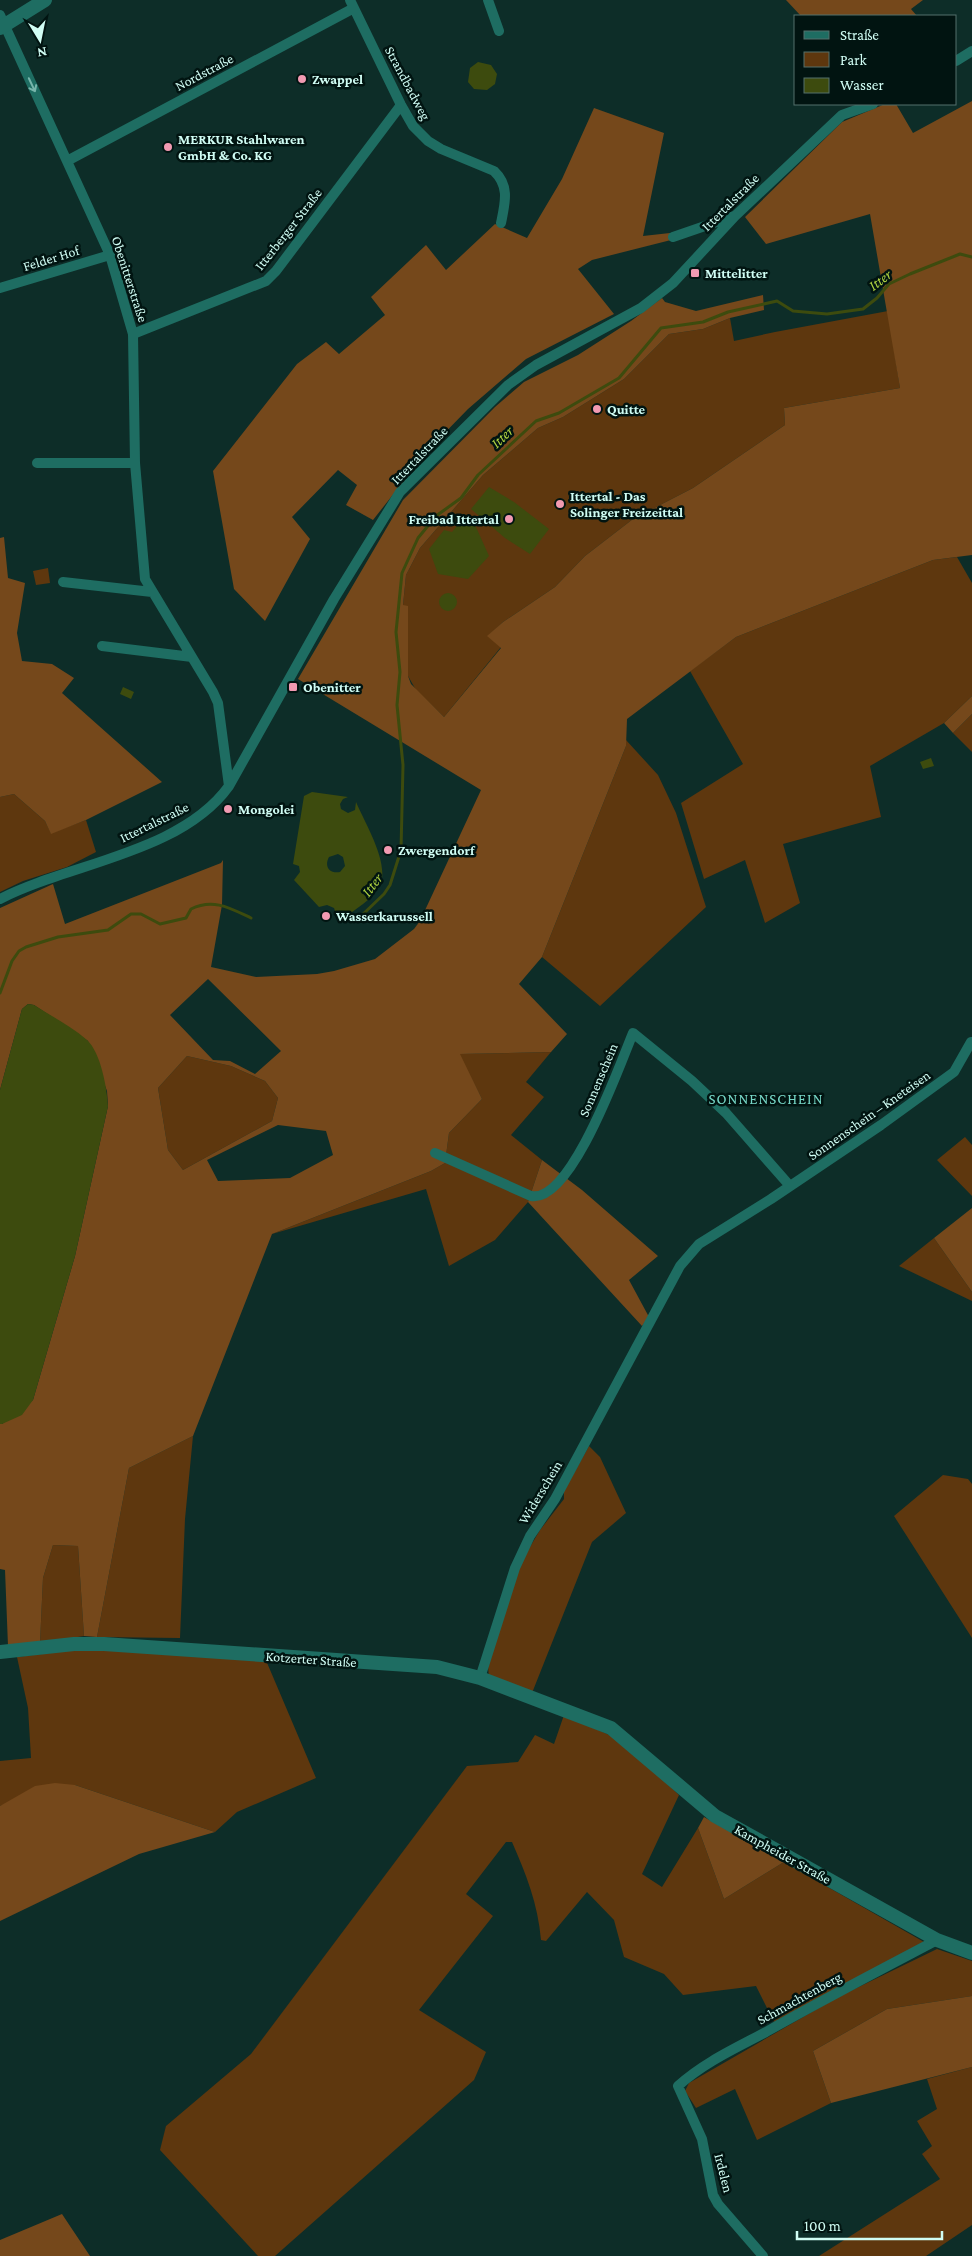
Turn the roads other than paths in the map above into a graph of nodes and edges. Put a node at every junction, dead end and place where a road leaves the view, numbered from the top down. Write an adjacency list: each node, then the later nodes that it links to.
1 (45, 0): 4 (street)
2 (488, 0): 5 (street)
3 (352, 4): 8 (street, Strandbadweg); 10 (street, Nordstraße)
4 (1, 23): 10 (street, Obenitterstraße, one-way to 10)
5 (500, 31)
6 (972, 51): 7 (street)
7 (957, 60)
8 (401, 105): 12 (street, Strandbadweg); 16 (street, Itterberger Straße)
9 (870, 105): 11 (street, Ittertalstraße)
10 (67, 161): 14 (street, Obenitterstraße)
11 (735, 216): 13 (street); 23 (street, Ittertalstraße)
12 (501, 223)
13 (673, 237)
14 (110, 255): 15 (street, Felder Hof); 16 (street, Obenitterstraße)
15 (0, 288)
16 (133, 334): 18 (street, Obenitterstraße)
17 (37, 463): 18 (street)
18 (135, 463): 20 (street, Obenitterstraße)
19 (63, 582): 20 (street)
20 (152, 592): 22 (street, Obenitterstraße)
21 (102, 646): 22 (street)
22 (192, 658): 23 (street, Obenitterstraße)
23 (229, 786): 24 (street, Ittertalstraße)
24 (0, 899)
25 (971, 1042): 27 (street, Sonnenschein – Kneteisen)
26 (436, 1153): 27 (street, Sonnenschein)
27 (790, 1186): 28 (street, Sonnenschein – Kneteisen)
28 (646, 1329): 30 (street, Widerschein)
29 (0, 1652): 30 (street, Kotzerter Straße)
30 (480, 1678): 31 (street, Kotzerter Straße)
31 (611, 1728): 32 (street, Kampheider Straße)
32 (938, 1940): 33 (street, Kampheider Straße); 34 (street, Schmachtenberg)
33 (972, 1953)
34 (678, 2086): 35 (street, Irdelen)
35 (763, 2256)

